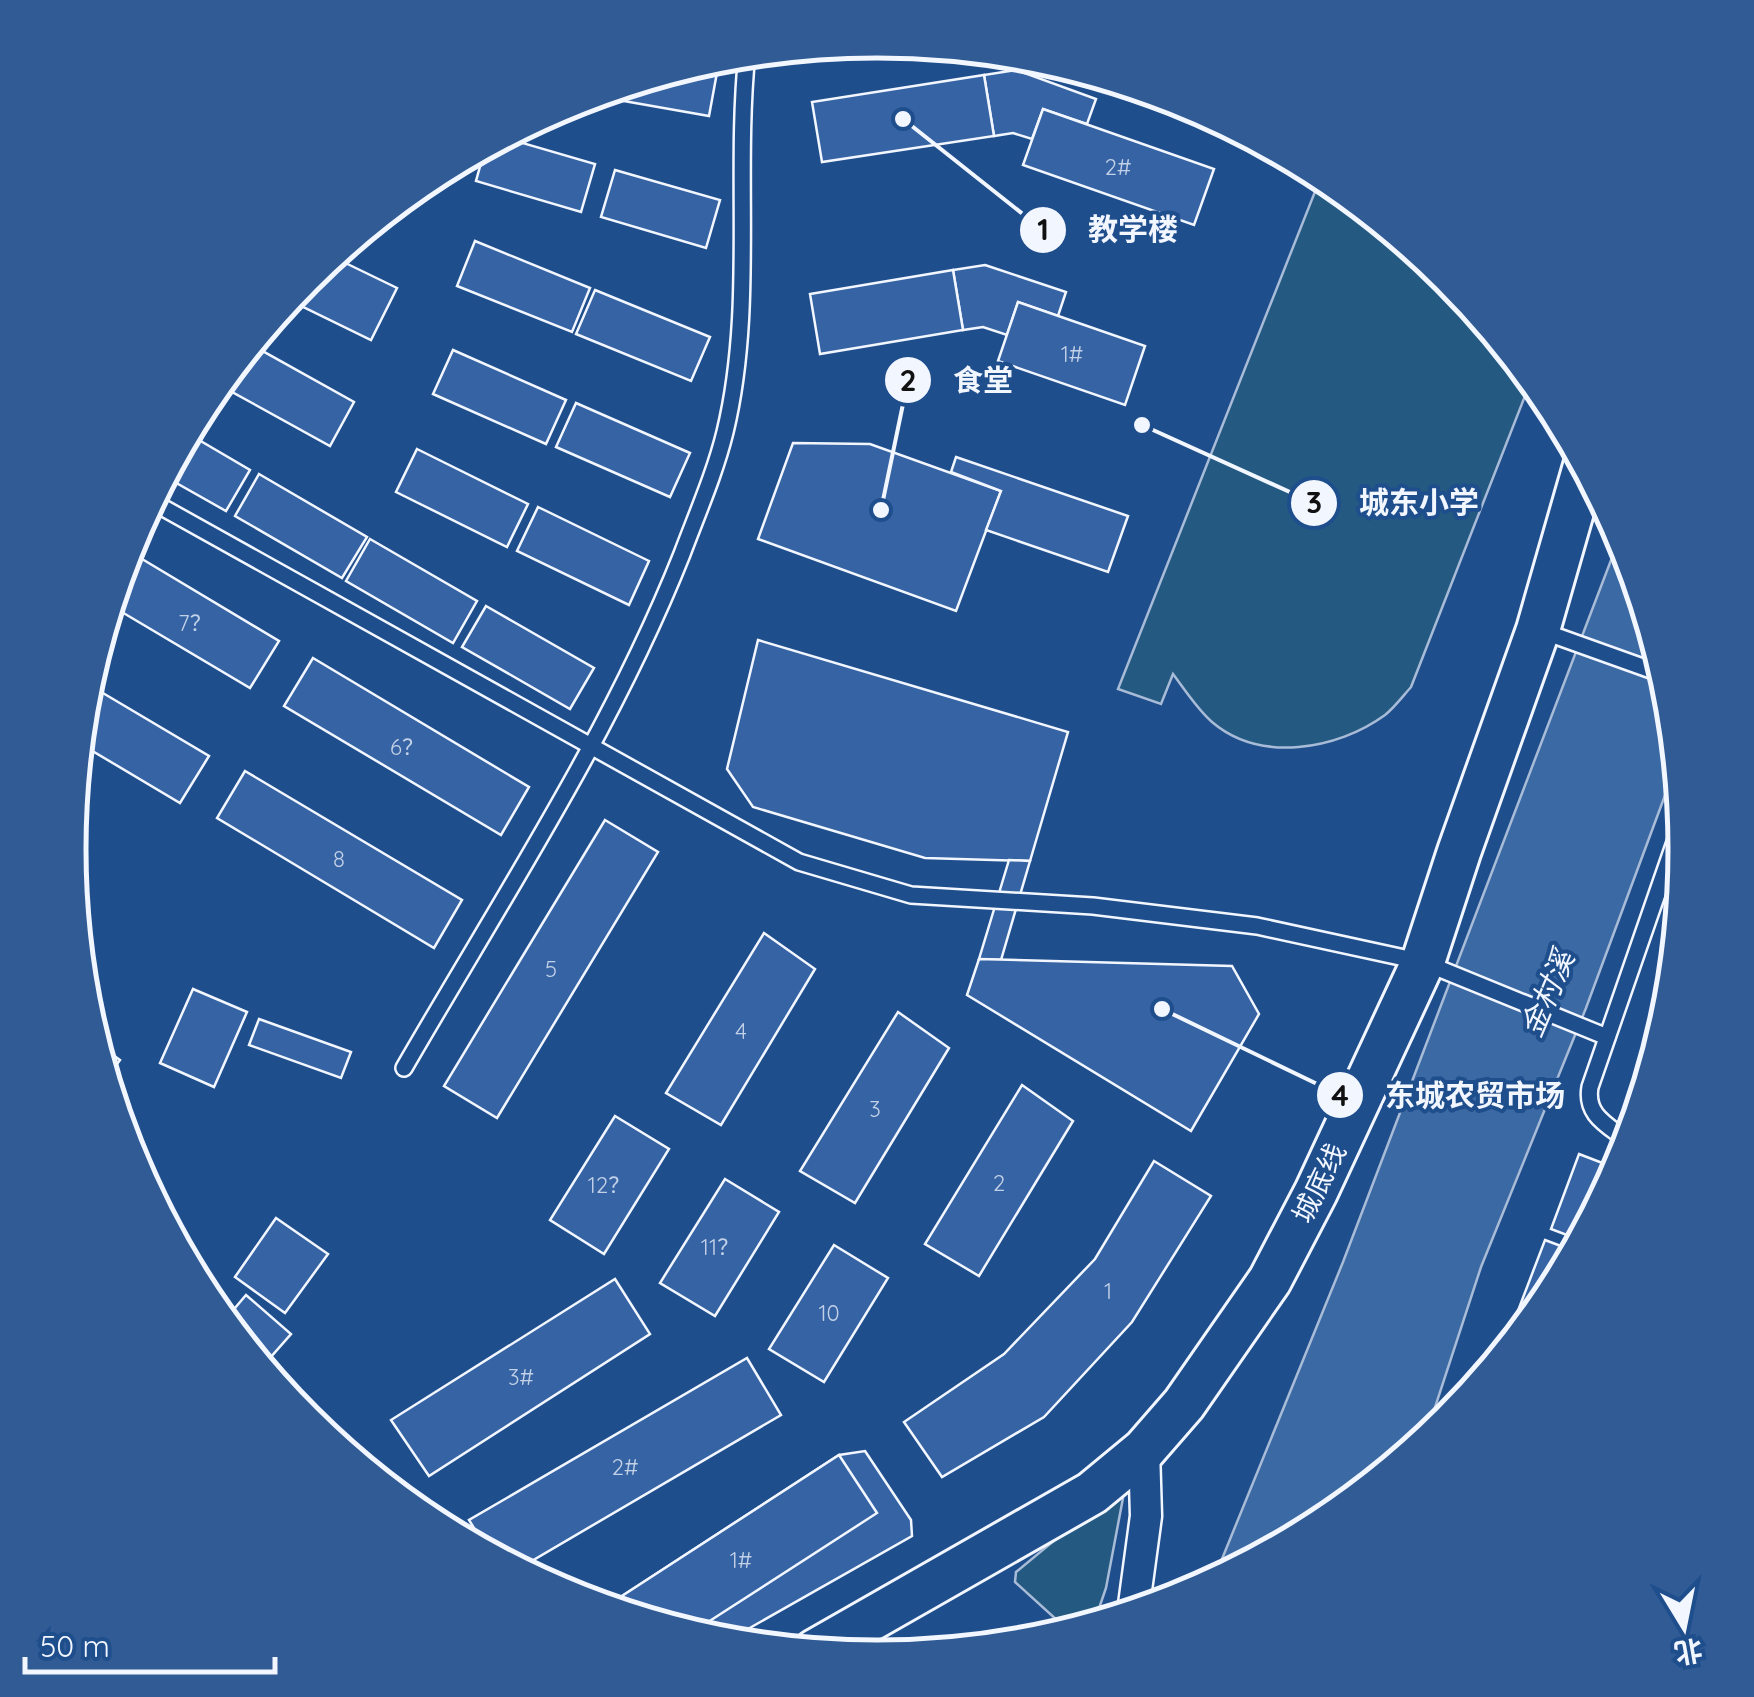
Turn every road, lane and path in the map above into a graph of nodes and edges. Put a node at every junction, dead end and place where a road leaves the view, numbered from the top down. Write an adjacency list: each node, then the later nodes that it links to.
1 (746, 69): 6 (lane)
2 (1579, 486): 4 (main road, 城底线)
3 (164, 507): 6 (lane)
4 (1538, 630): 5 (lane); 8 (main road, 城底线)
5 (1647, 669)
6 (591, 746): 8 (lane); 10 (lane)
7 (1668, 861): 9 (lane)
8 (1423, 962): 9 (lane); 12 (main road, 城底线)
9 (1607, 1036): 11 (lane)
10 (404, 1068)
11 (1615, 1131)
12 (1144, 1450): 13 (street); 14 (main road, 城底线)
13 (1135, 1596)
14 (838, 1638)

